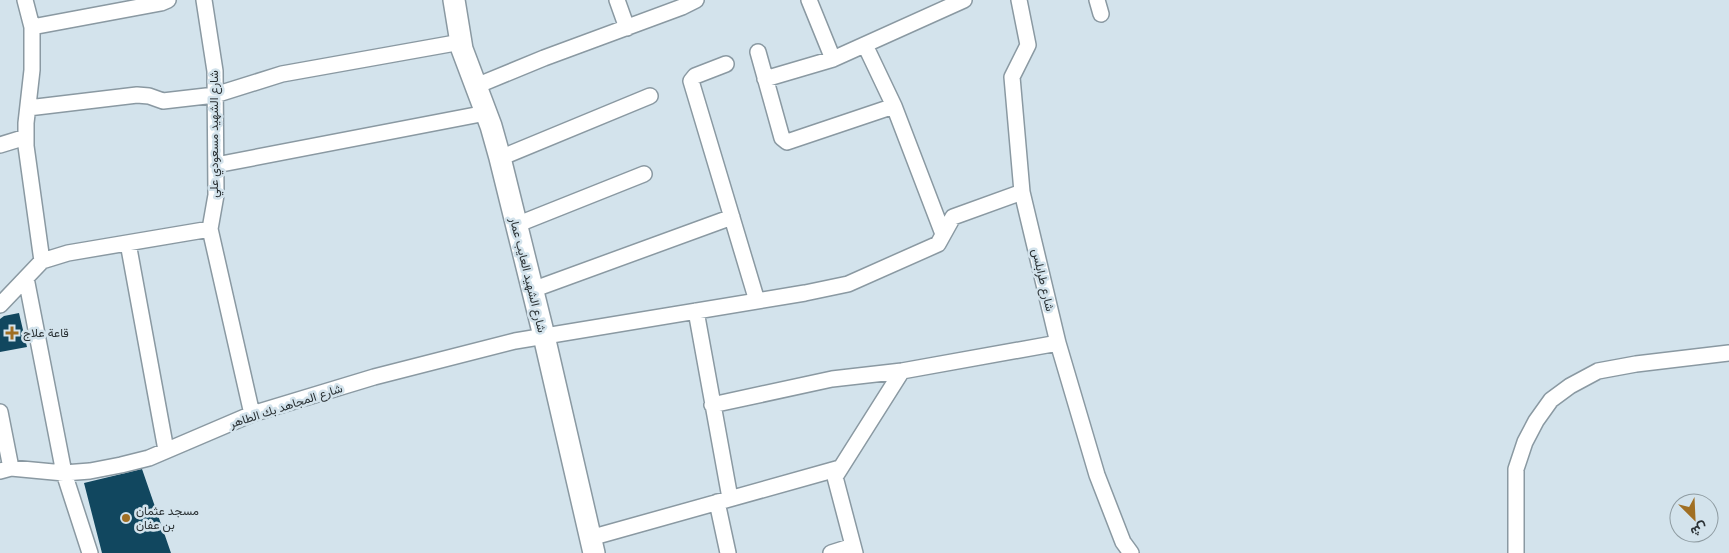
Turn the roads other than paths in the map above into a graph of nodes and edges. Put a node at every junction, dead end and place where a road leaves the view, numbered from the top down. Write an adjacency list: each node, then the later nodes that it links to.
1 (25, 0): 10 (street)
2 (168, 0): 10 (street)
3 (204, 0): 19 (street, شارع الشهيد مسعودي علي)
4 (454, 0): 12 (street, شارع الشهيد العايب عمار)
5 (617, 0): 11 (street)
6 (696, 0): 11 (street)
7 (809, 0): 15 (street)
8 (964, 0): 13 (street)
9 (1019, 0): 29 (street, شارع طرابلس)
10 (32, 27): 22 (street)
11 (627, 28): 18 (street)
12 (461, 42): 18 (street, شارع الشهيد العايب عمار); 19 (street)
13 (865, 45): 15 (street); 21 (street)
14 (758, 52): 17 (street)
15 (833, 59): 17 (street)
16 (726, 64): 30 (street)
17 (765, 79): 21 (street)
18 (476, 86): 23 (street, شارع الشهيد العايب عمار)
19 (215, 95): 22 (street); 27 (street, شارع الشهيد مسعودي علي)
20 (650, 96): 26 (street)
21 (894, 106): 33 (street)
22 (28, 108): 24 (street)
23 (486, 113): 26 (street, شارع الشهيد العايب عمار); 27 (street)
24 (26, 137): 25 (street); 35 (street)
25 (0, 145)
26 (500, 158): 31 (street, شارع الشهيد العايب عمار)
27 (216, 165): 32 (street, شارع الشهيد مسعودي علي)
28 (644, 174): 31 (street)
29 (1022, 192): 33 (street, شارع المجاهد بك الطاهر); 42 (street, شارع طرابلس)
30 (732, 217): 37 (street); 38 (street)
31 (516, 225): 37 (street, شارع الشهيد العايب عمار)
32 (210, 229): 34 (street); 47 (street, شارع الشهيد مسعودي علي)
33 (943, 234): 38 (street, شارع المجاهد بك الطاهر)
34 (128, 243): 35 (street); 48 (street)
35 (42, 261): 36 (street)
36 (26, 278): 39 (street); 51 (street)
37 (532, 290): 41 (street, شارع الشهيد العايب عمار)
38 (757, 301): 40 (street, شارع المجاهد بك الطاهر)
39 (0, 305)
40 (696, 311): 41 (street, شارع المجاهد بك الطاهر); 45 (street)
41 (544, 336): 47 (street, شارع المجاهد بك الطاهر); 53 (street, شارع الشهيد العايب عمار)
42 (1058, 343): 44 (street); 58 (street, شارع طرابلس)
43 (1729, 353): 59 (street)
44 (902, 371): 45 (street); 49 (street)
45 (712, 405): 52 (street)
46 (0, 412): 50 (street)
47 (252, 414): 48 (street, شارع المجاهد بك الطاهر)
48 (166, 450): 51 (street, شارع المجاهد بك الطاهر)
49 (840, 468): 52 (street); 54 (street)
50 (6, 470): 51 (street, شارع المجاهد بك الطاهر)
51 (64, 473): 55 (street)
52 (724, 500): 53 (street); 56 (street)
53 (592, 546)
54 (854, 550): 57 (street)
55 (90, 553)
56 (728, 553)
57 (831, 553)
58 (1131, 553)
59 (1516, 553)

